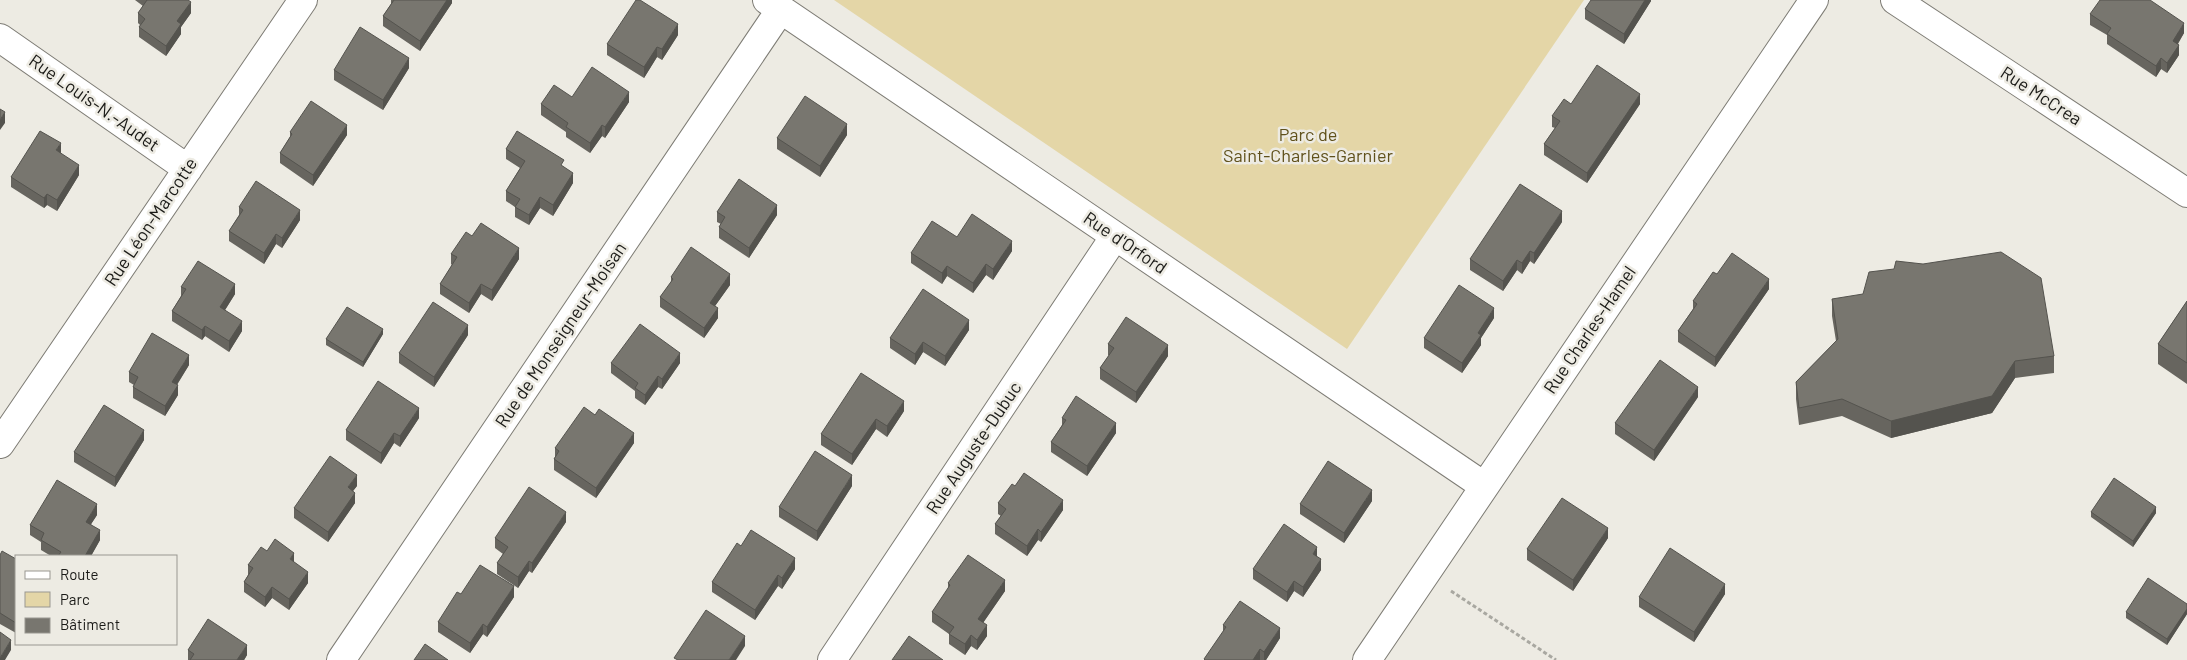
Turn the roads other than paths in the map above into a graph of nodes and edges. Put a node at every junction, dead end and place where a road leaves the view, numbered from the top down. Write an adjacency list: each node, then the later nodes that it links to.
1 (303, 0): 6 (street, Rue Léon-Marcotte)
2 (1814, 0): 10 (street, Rue Charles-Hamel)
3 (1895, 0): 7 (street, Rue McCrea)
4 (774, 5): 8 (street, Rue d'Orford); 11 (street, Rue de Monseigneur-Moisan)
5 (0, 38): 6 (street, Rue Louis-N.-Audet)
6 (188, 168): 9 (street, Rue Léon-Marcotte)
7 (2187, 193)
8 (1115, 236): 10 (street, Rue d'Orford); 12 (street, Rue Auguste-Dubuc)
9 (0, 444)
10 (1484, 486): 13 (street, Rue Charles-Hamel)
11 (341, 660)
12 (832, 660)
13 (1367, 660)

